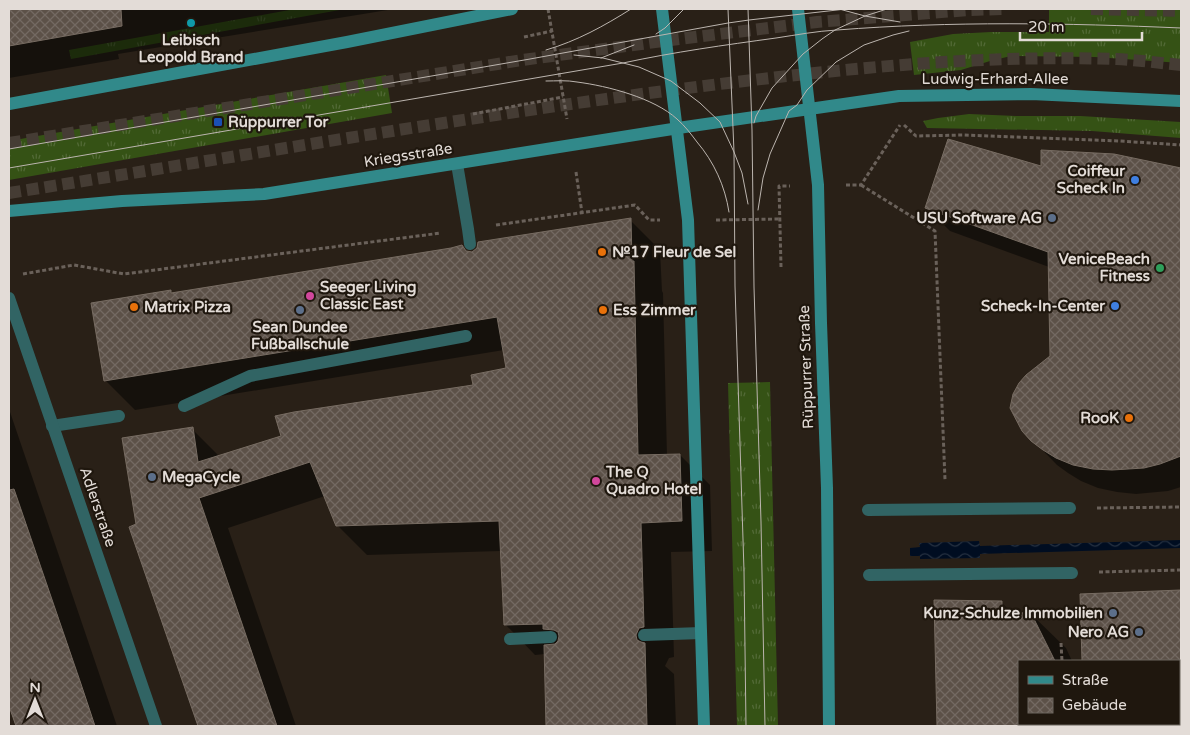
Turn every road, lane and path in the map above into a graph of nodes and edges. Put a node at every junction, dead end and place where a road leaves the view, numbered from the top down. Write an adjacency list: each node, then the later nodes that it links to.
1 (512, 9): 7 (main road)
2 (548, 9): 5 (path)
3 (662, 9): 10 (main road)
4 (798, 9): 8 (main road, Rüppurrer Straße)
5 (563, 97): 9 (path); 11 (path)
6 (1181, 101): 8 (main road, Ludwig-Erhard-Allee)
7 (9, 104)
8 (810, 108): 10 (main road, Kriegsstraße); 14 (main road, Rüppurrer Straße)
9 (473, 114)
10 (677, 128): 11 (main road, Kriegsstraße); 18 (main road)
11 (572, 145): 13 (main road, Kriegsstraße); 17 (path)
12 (1181, 145): 15 (path)
13 (456, 164): 16 (main road, Kriegsstraße); 20 (street)
14 (818, 185): 15 (path); 46 (main road, Rüppurrer Straße)
15 (861, 185): 32 (path)
16 (9, 211)
17 (582, 213): 18 (path); 20 (path)
18 (688, 220): 38 (main road)
19 (715, 220): 22 (path)
20 (468, 229): 21 (street); 23 (path)
21 (470, 244)
22 (781, 267)
23 (18, 275)
24 (9, 298): 28 (street, Adlerstraße)
25 (466, 336): 26 (street)
26 (184, 406)
27 (119, 416): 28 (street)
28 (52, 426): 44 (street, Adlerstraße)
29 (1181, 507): 31 (path)
30 (1070, 508): 32 (street)
31 (1103, 508)
32 (946, 509): 33 (street)
33 (868, 510)
34 (1181, 570): 36 (path)
35 (1072, 572): 37 (street)
36 (1104, 572)
37 (869, 575)
38 (701, 633): 39 (street); 45 (main road)
39 (644, 634)
40 (551, 637): 41 (street)
41 (510, 639)
42 (1060, 643): 43 (path)
43 (1062, 660)
44 (156, 726)
45 (704, 726)
46 (829, 726)

